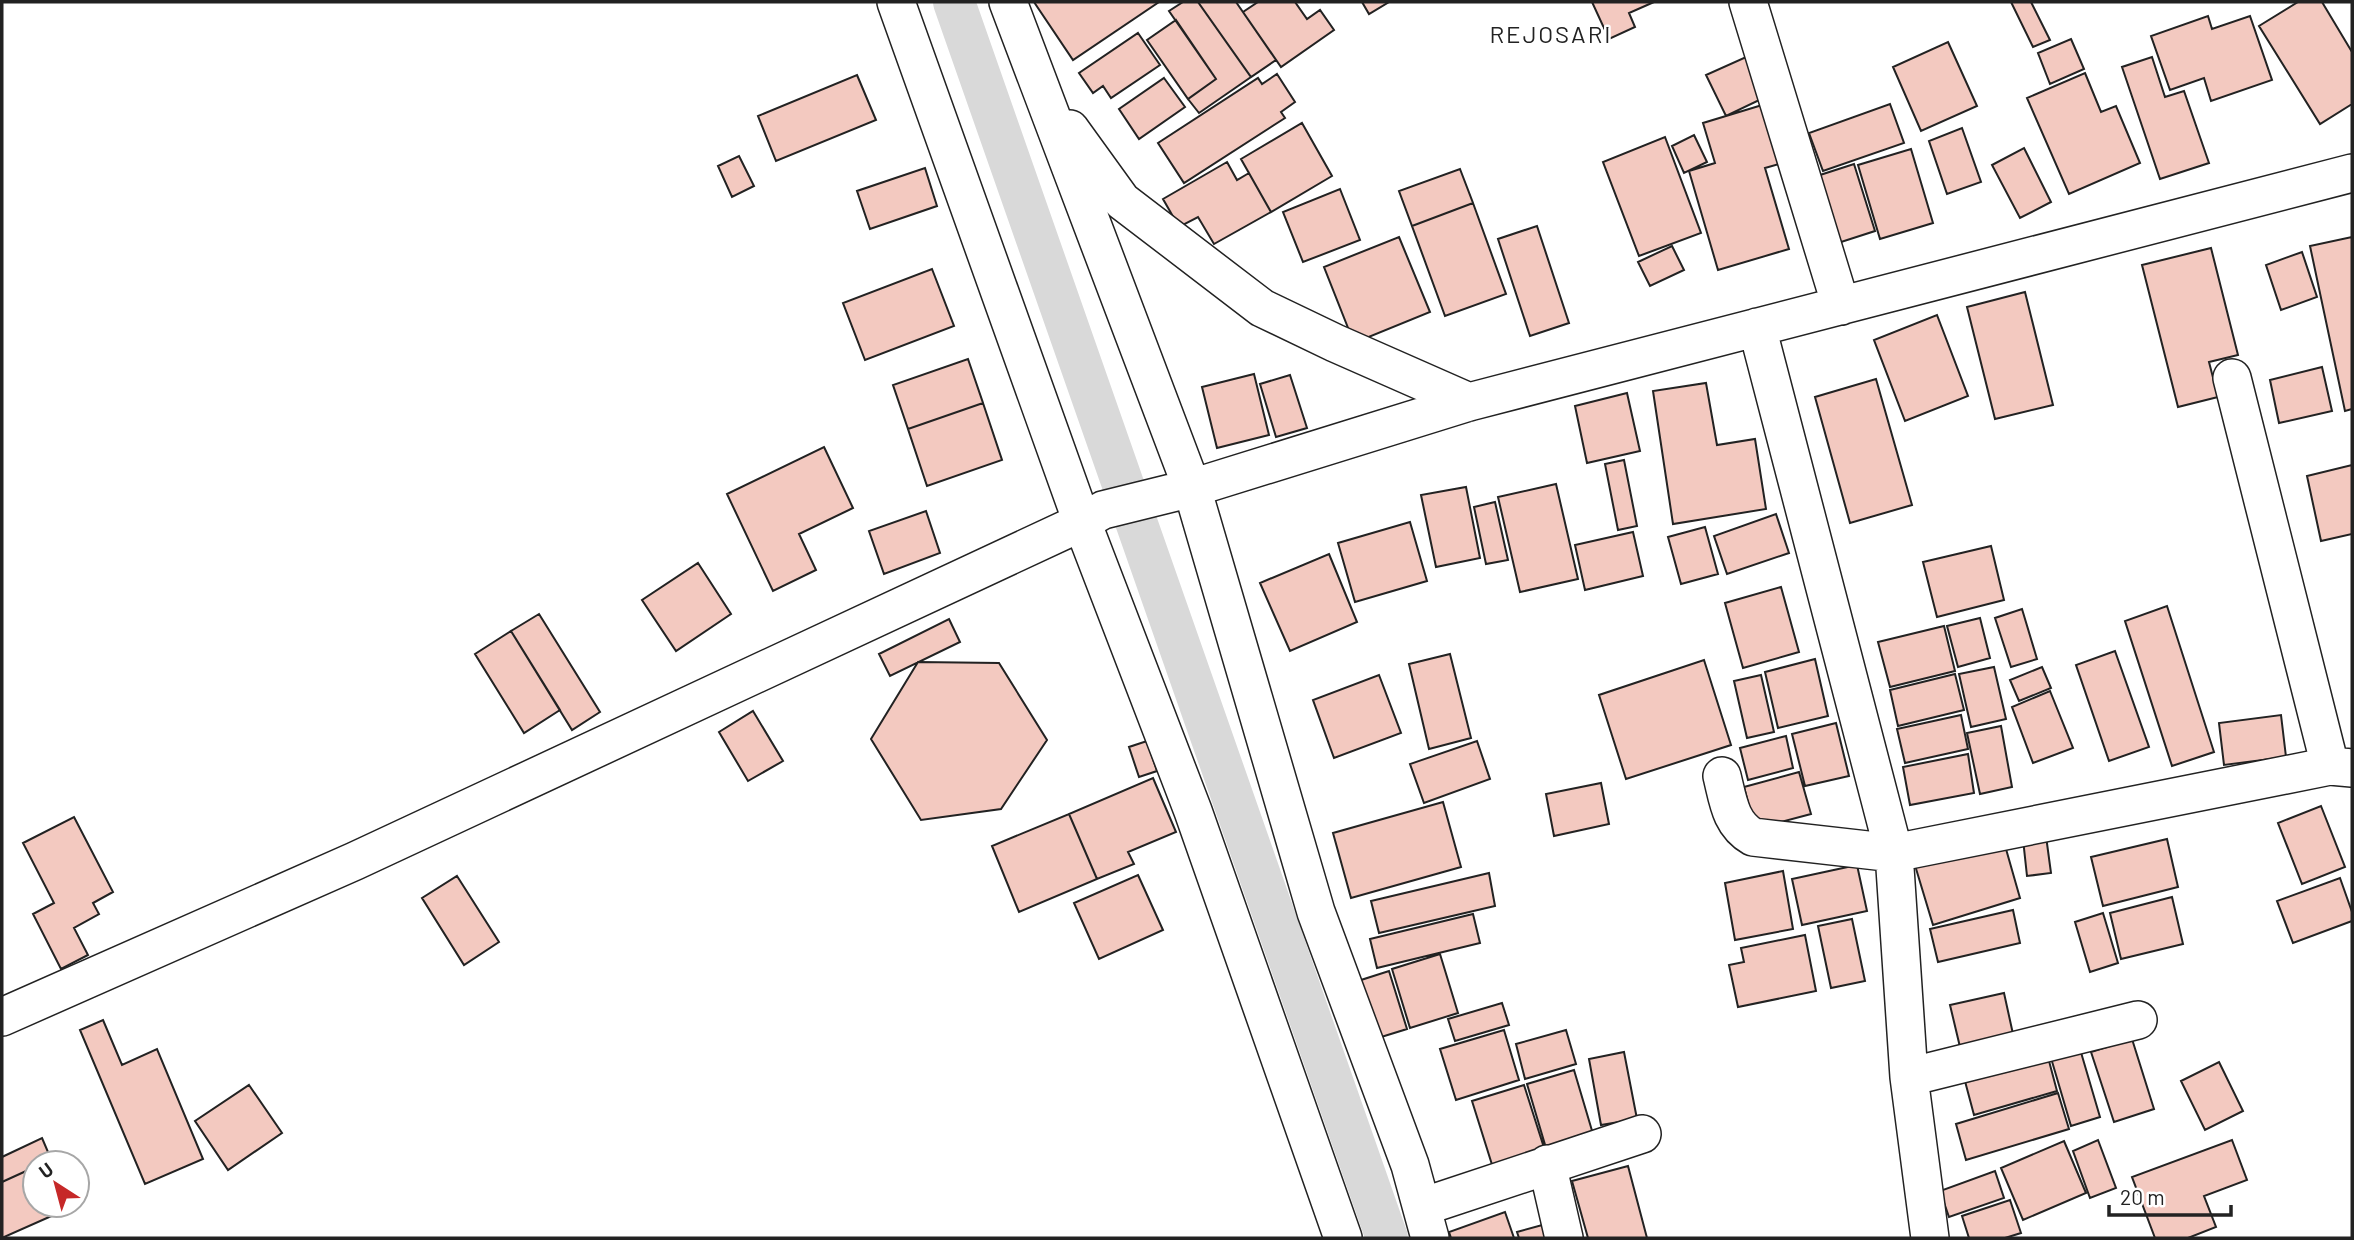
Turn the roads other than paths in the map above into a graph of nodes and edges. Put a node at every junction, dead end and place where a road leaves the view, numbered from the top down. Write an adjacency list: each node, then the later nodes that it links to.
1 (896, 2): 11 (street)
2 (1008, 2): 4 (street)
3 (1748, 2): 6 (street)
4 (1042, 92): 9 (street); 10 (street)
5 (2352, 173): 6 (street)
6 (1841, 306): 7 (street)
7 (1757, 327): 9 (street); 14 (street)
8 (2232, 378): 12 (street)
9 (1469, 401): 10 (street)
10 (1179, 491): 11 (street); 20 (street)
11 (1092, 516): 15 (street); 21 (street)
12 (2341, 767): 14 (street)
13 (1722, 776): 14 (street)
14 (1894, 853): 17 (street)
15 (2, 1017)
16 (2138, 1020): 17 (street)
17 (1909, 1077): 23 (street)
18 (1642, 1134): 19 (street)
19 (1547, 1164): 20 (street); 22 (street)
20 (1426, 1222)
21 (1343, 1238)
22 (1564, 1238)
23 (1930, 1238)

